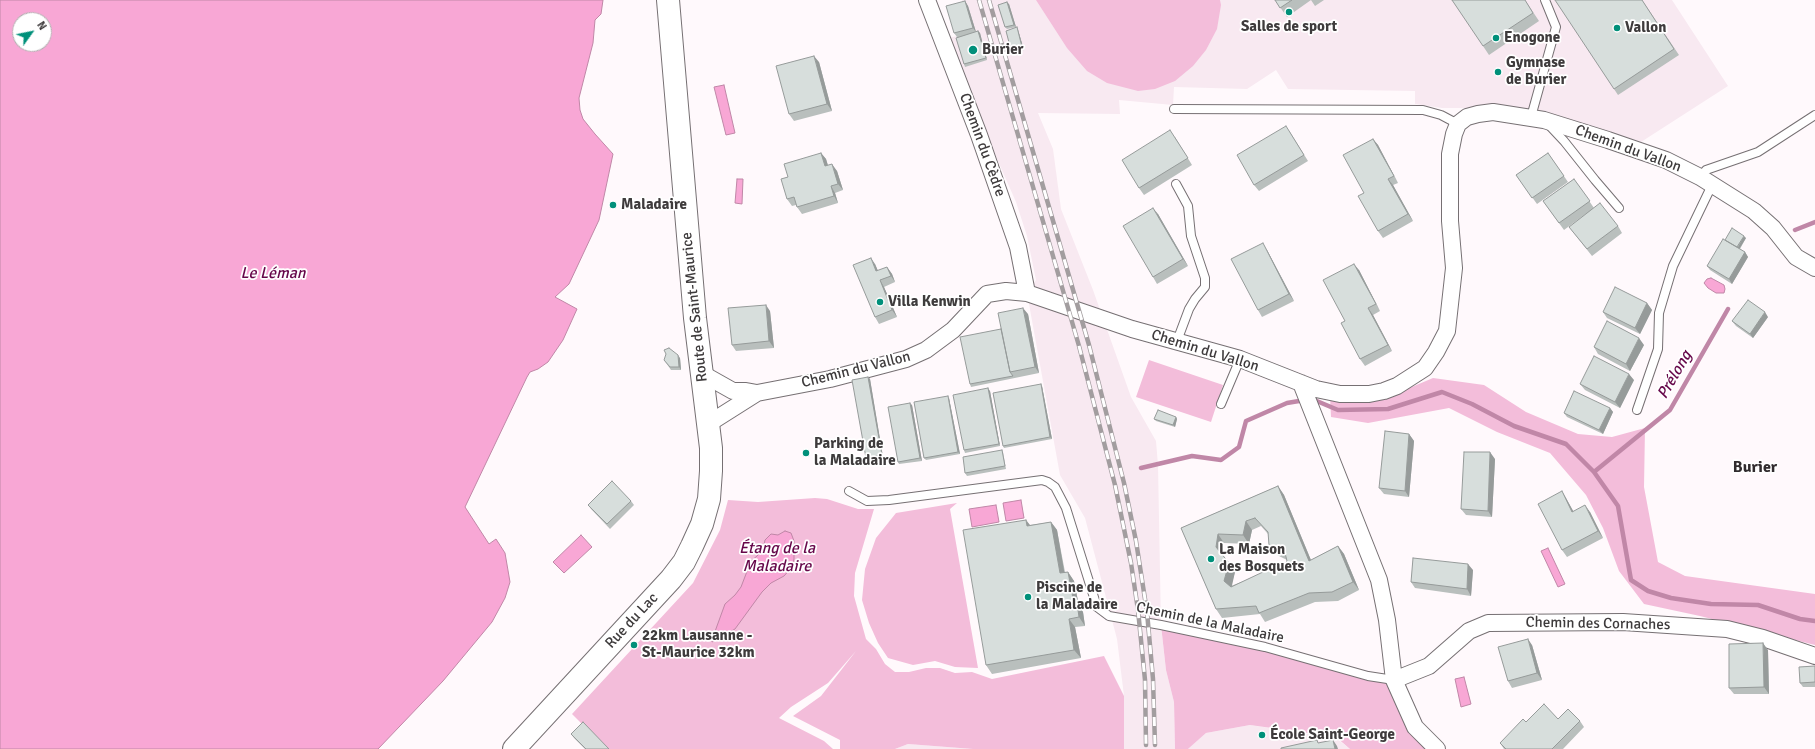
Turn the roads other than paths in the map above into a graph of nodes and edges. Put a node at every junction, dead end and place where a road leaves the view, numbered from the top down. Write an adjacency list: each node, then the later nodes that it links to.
1 (668, 0): 15 (main road, Route de Saint-Maurice)
2 (927, 0): 12 (street, Chemin du Cèdre)
3 (1545, 0): 6 (lane)
4 (1174, 109): 7 (lane)
5 (1815, 115): 8 (lane)
6 (1537, 119): 7 (street, Chemin du Vallon); 8 (street, Chemin du Vallon); 10 (lane)
7 (1458, 124): 16 (street, Chemin du Vallon)
8 (1706, 181): 11 (street, Chemin du Vallon); 19 (lane)
9 (1176, 184): 13 (lane)
10 (1620, 208)
11 (1815, 268)
12 (1027, 293): 13 (street, Chemin du Vallon); 17 (street, Chemin du Vallon)
13 (1177, 342): 14 (street, Chemin du Vallon)
14 (1240, 359): 16 (street, Chemin du Vallon); 18 (lane)
15 (701, 373): 17 (street, Chemin du Vallon); 20 (main road, Route de Saint-Maurice)
16 (1303, 388): 24 (street)
17 (757, 393): 20 (street, Chemin du Vallon)
18 (1221, 404)
19 (1637, 410)
20 (708, 424): 21 (main road, Route de Saint-Maurice)
21 (711, 471): 25 (main road, Rue du Lac)
22 (849, 491): 24 (lane, Chemin de la Maladaire)
23 (1815, 656): 24 (street, Chemin des Cornaches)
24 (1394, 680): 26 (street)
25 (514, 749)
26 (1437, 749)

